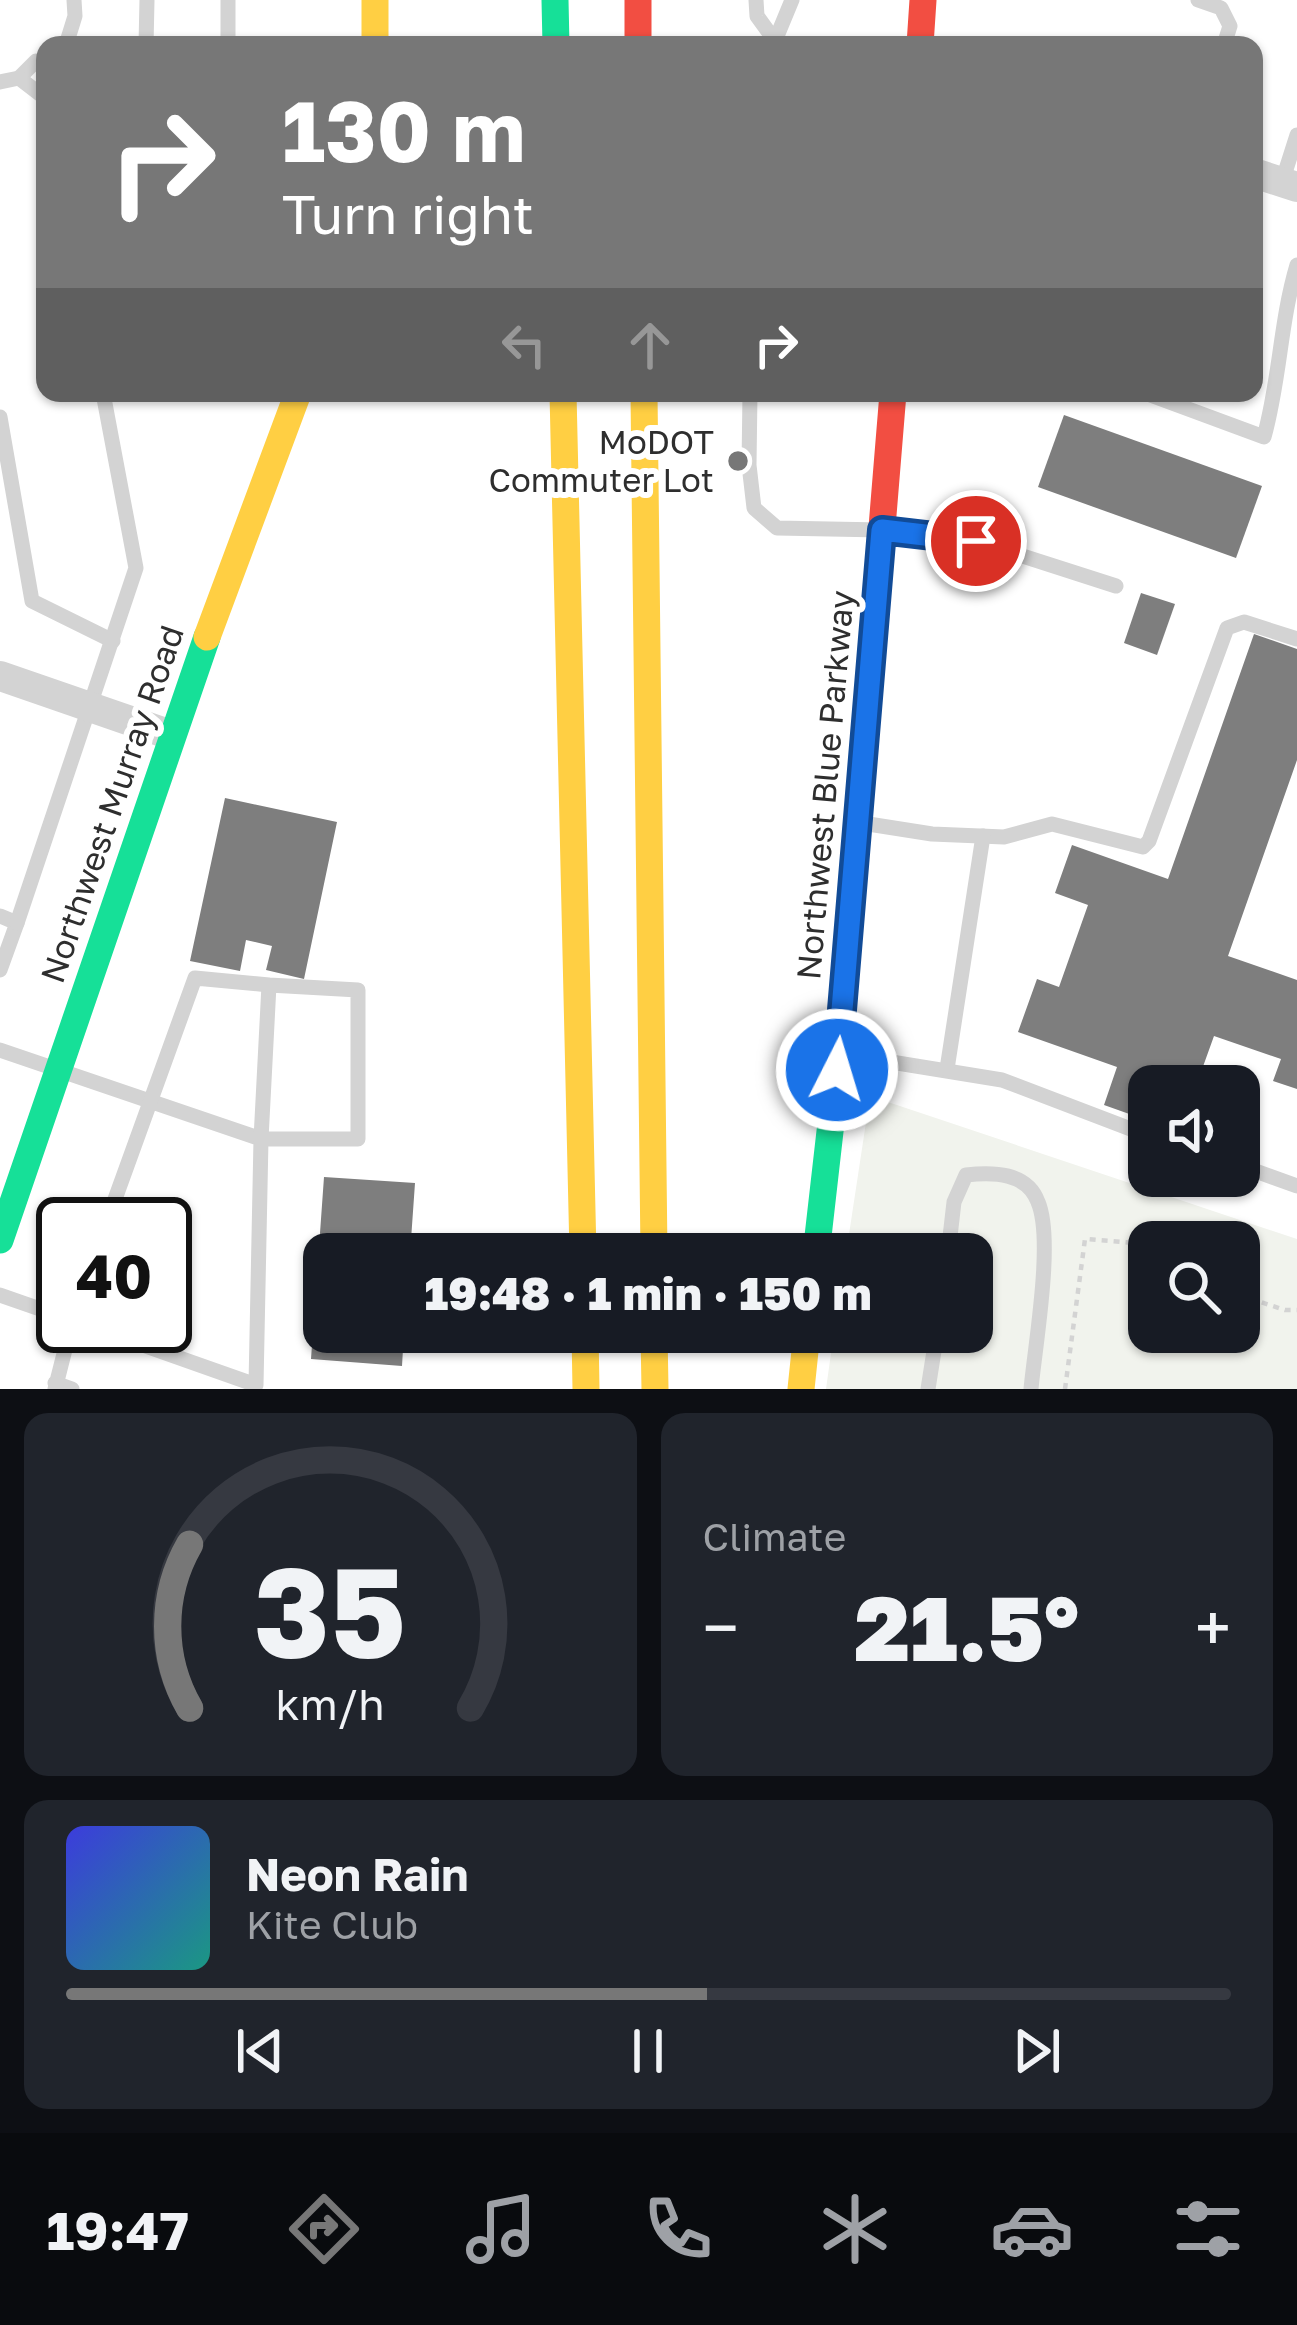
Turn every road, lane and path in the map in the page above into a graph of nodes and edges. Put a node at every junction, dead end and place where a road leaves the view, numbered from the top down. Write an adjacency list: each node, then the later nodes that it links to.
1 (74, 0): 11 (lane)
2 (147, 0): 12 (lane)
3 (228, 0): 13 (lane)
4 (375, 0): 14 (main road)
5 (555, 0): 15 (main road)
6 (638, 0): 16 (main road)
7 (756, 0): 17 (lane)
8 (791, 0): 18 (lane)
9 (923, 0): 19 (main road)
10 (1198, 0): 20 (lane)
11 (69, 36)
12 (146, 36)
13 (228, 36)
14 (375, 36)
15 (556, 36)
16 (638, 36)
17 (770, 36)
18 (778, 36)
19 (921, 36)
20 (1227, 36)
21 (36, 61): 22 (lane)
22 (19, 78): 23 (lane); 24 (lane)
23 (0, 82)
24 (36, 91)
25 (1297, 135): 26 (lane)
26 (1278, 181)
27 (1297, 265): 34 (lane)
28 (105, 402): 39 (lane)
29 (295, 402): 42 (main road, Northwest Murray Road)
30 (563, 402): 59 (main road)
31 (644, 402): 60 (main road)
32 (750, 402): 36 (lane)
33 (892, 402): 36 (main road, Northwest Blue Parkway)
34 (1169, 402)
35 (0, 417): 39 (lane)
36 (882, 530): 37 (lane); 43 (main road, Northwest Blue Parkway)
37 (1115, 586)
38 (1297, 639): 44 (lane)
39 (113, 641): 41 (lane)
40 (0, 676): 41 (street)
41 (91, 709): 42 (street); 46 (lane)
42 (171, 736): 52 (main road, Northwest Murray Road)
43 (858, 823): 44 (lane); 50 (main road, Northwest Blue Parkway)
44 (983, 836): 51 (lane)
45 (0, 916): 46 (lane)
46 (17, 922): 47 (lane)
47 (0, 970)
48 (268, 986): 53 (lane); 55 (lane); 55 (lane)
49 (0, 1050): 52 (lane)
50 (838, 1053): 51 (lane); 61 (main road, Northwest Blue Parkway)
51 (947, 1069): 54 (lane)
52 (57, 1072): 53 (lane); 63 (main road, Northwest Murray Road)
53 (148, 1102): 55 (lane); 58 (lane)
54 (1128, 1128)
55 (261, 1139): 76 (lane)
56 (1260, 1173): 57 (lane)
57 (1297, 1186)
58 (115, 1197)
59 (583, 1233)
60 (654, 1233)
61 (818, 1233)
62 (950, 1233): 82 (lane)
63 (0, 1240)
64 (1128, 1242): 83 (path)
65 (0, 1294): 67 (lane)
66 (1260, 1300): 68 (path)
67 (36, 1307)
68 (1297, 1310)
69 (64, 1353): 75 (lane)
70 (163, 1353): 76 (lane)
71 (585, 1353): 78 (main road)
72 (654, 1353): 79 (main road)
73 (805, 1353): 80 (main road)
74 (934, 1353): 81 (lane)
75 (55, 1386): 77 (lane)
76 (256, 1387)
77 (72, 1389)
78 (586, 1389)
79 (655, 1389)
80 (801, 1389)
81 (928, 1389)
82 (1031, 1389)
83 (1065, 1389)

